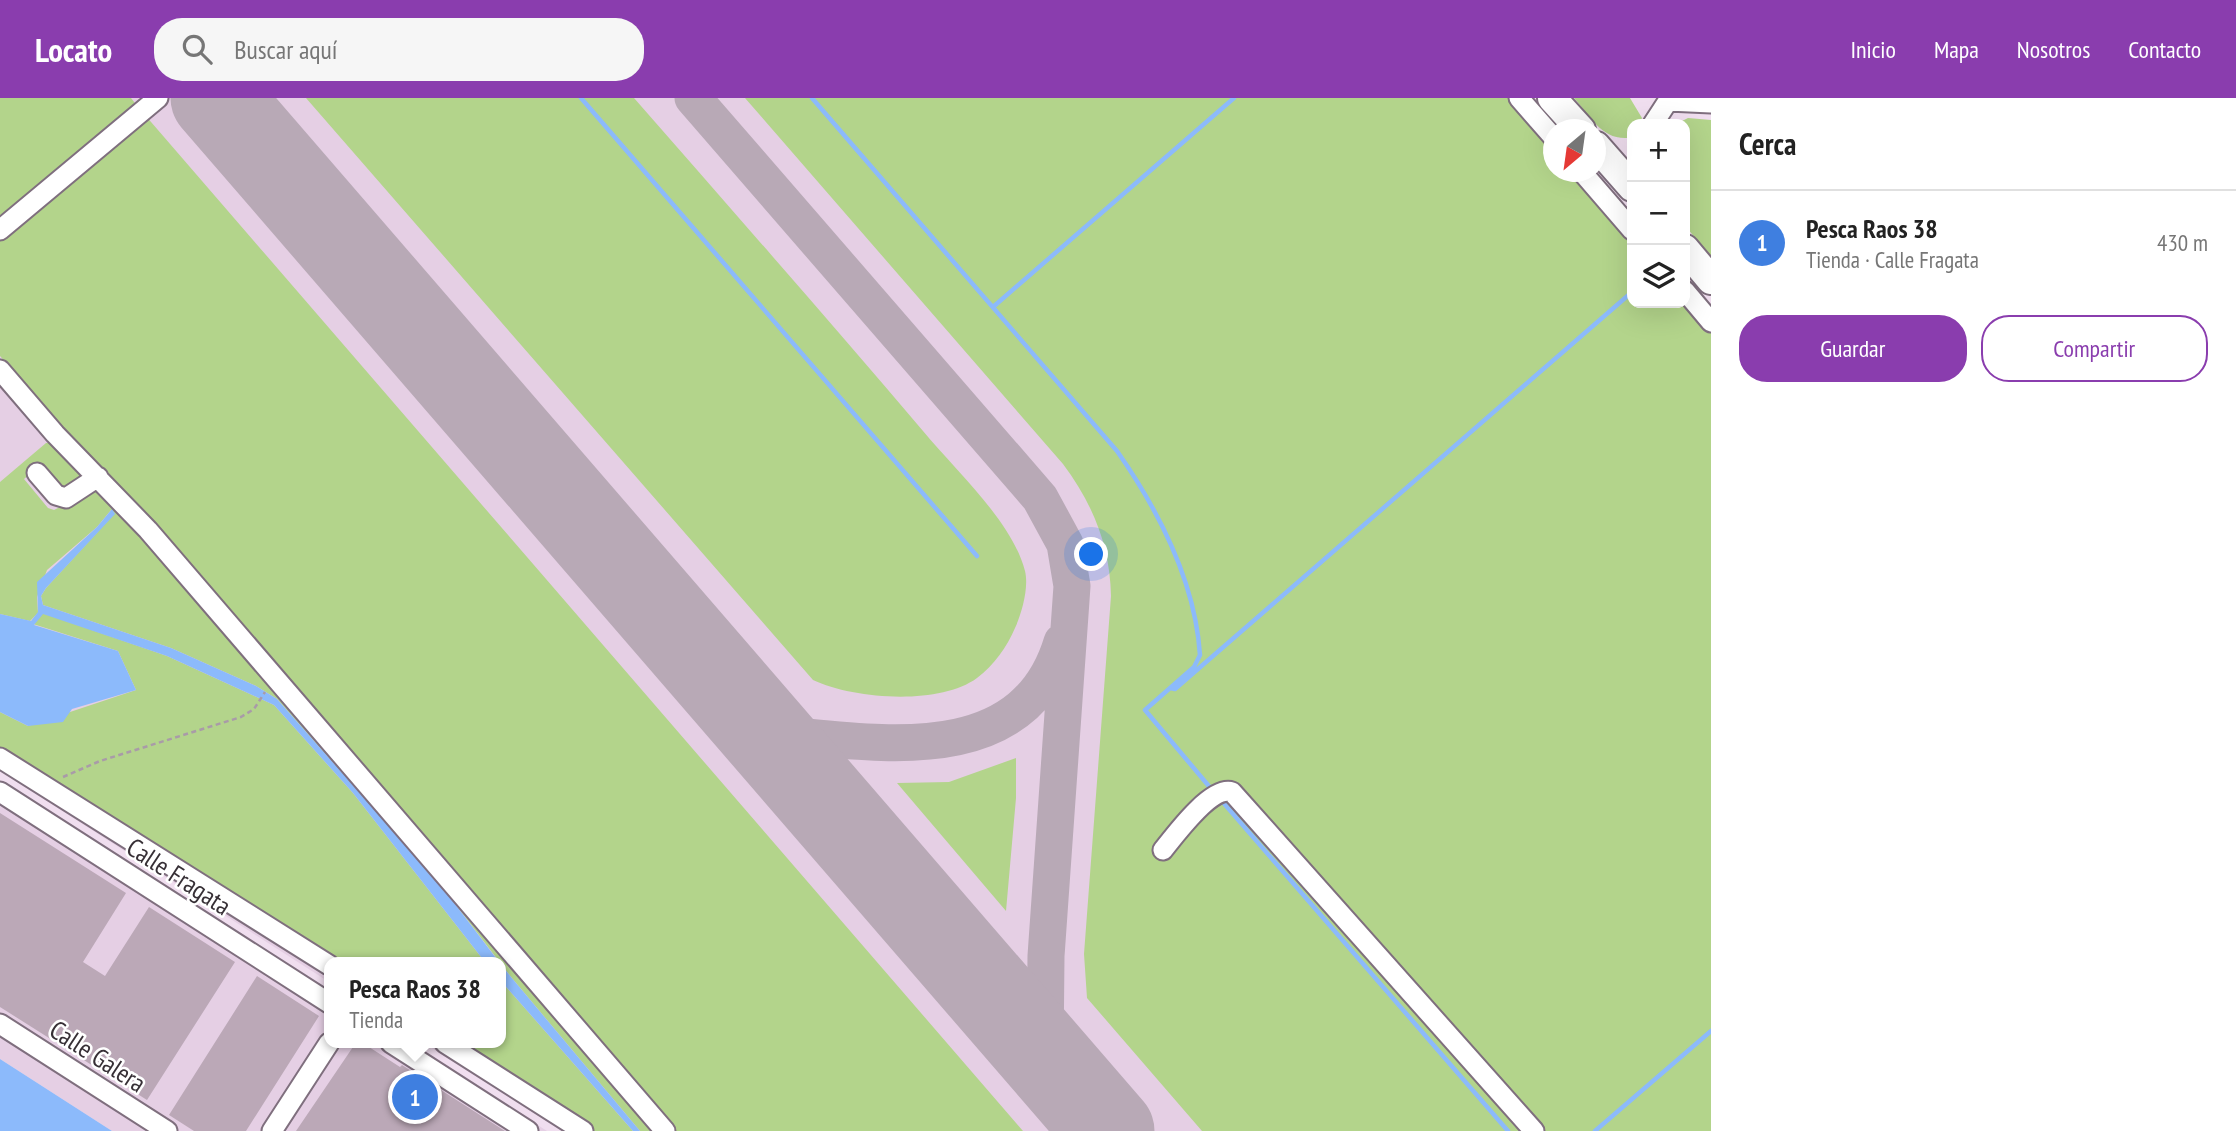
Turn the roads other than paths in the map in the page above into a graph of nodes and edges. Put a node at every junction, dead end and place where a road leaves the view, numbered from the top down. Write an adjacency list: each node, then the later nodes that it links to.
1 (158, 98): 13 (street)
2 (1519, 98): 8 (street)
3 (1552, 98): 6 (highway)
4 (1665, 99): 5 (street); 7 (street)
5 (1711, 103)
6 (1571, 119)
7 (1655, 119)
8 (1543, 126)
9 (1606, 155): 10 (highway)
10 (1627, 171)
11 (1591, 182): 12 (street)
12 (1627, 224)
13 (0, 230)
14 (1690, 255): 15 (highway)
15 (1711, 280)
16 (1690, 297): 17 (street)
17 (1711, 322)
18 (0, 370): 20 (street)
19 (37, 473): 20 (street)
20 (98, 477): 34 (street)
21 (0, 758): 24 (street)
22 (0, 792): 25 (street, Calle Fragata)
23 (1163, 850): 35 (street)
24 (324, 962)
25 (324, 1000)
26 (0, 1024): 30 (street, Calle Galera)
27 (326, 1048): 31 (street)
28 (399, 1048): 32 (street)
29 (453, 1048): 33 (street)
30 (167, 1131)
31 (272, 1131)
32 (528, 1131)
33 (583, 1131)
34 (665, 1131)
35 (1534, 1131)

